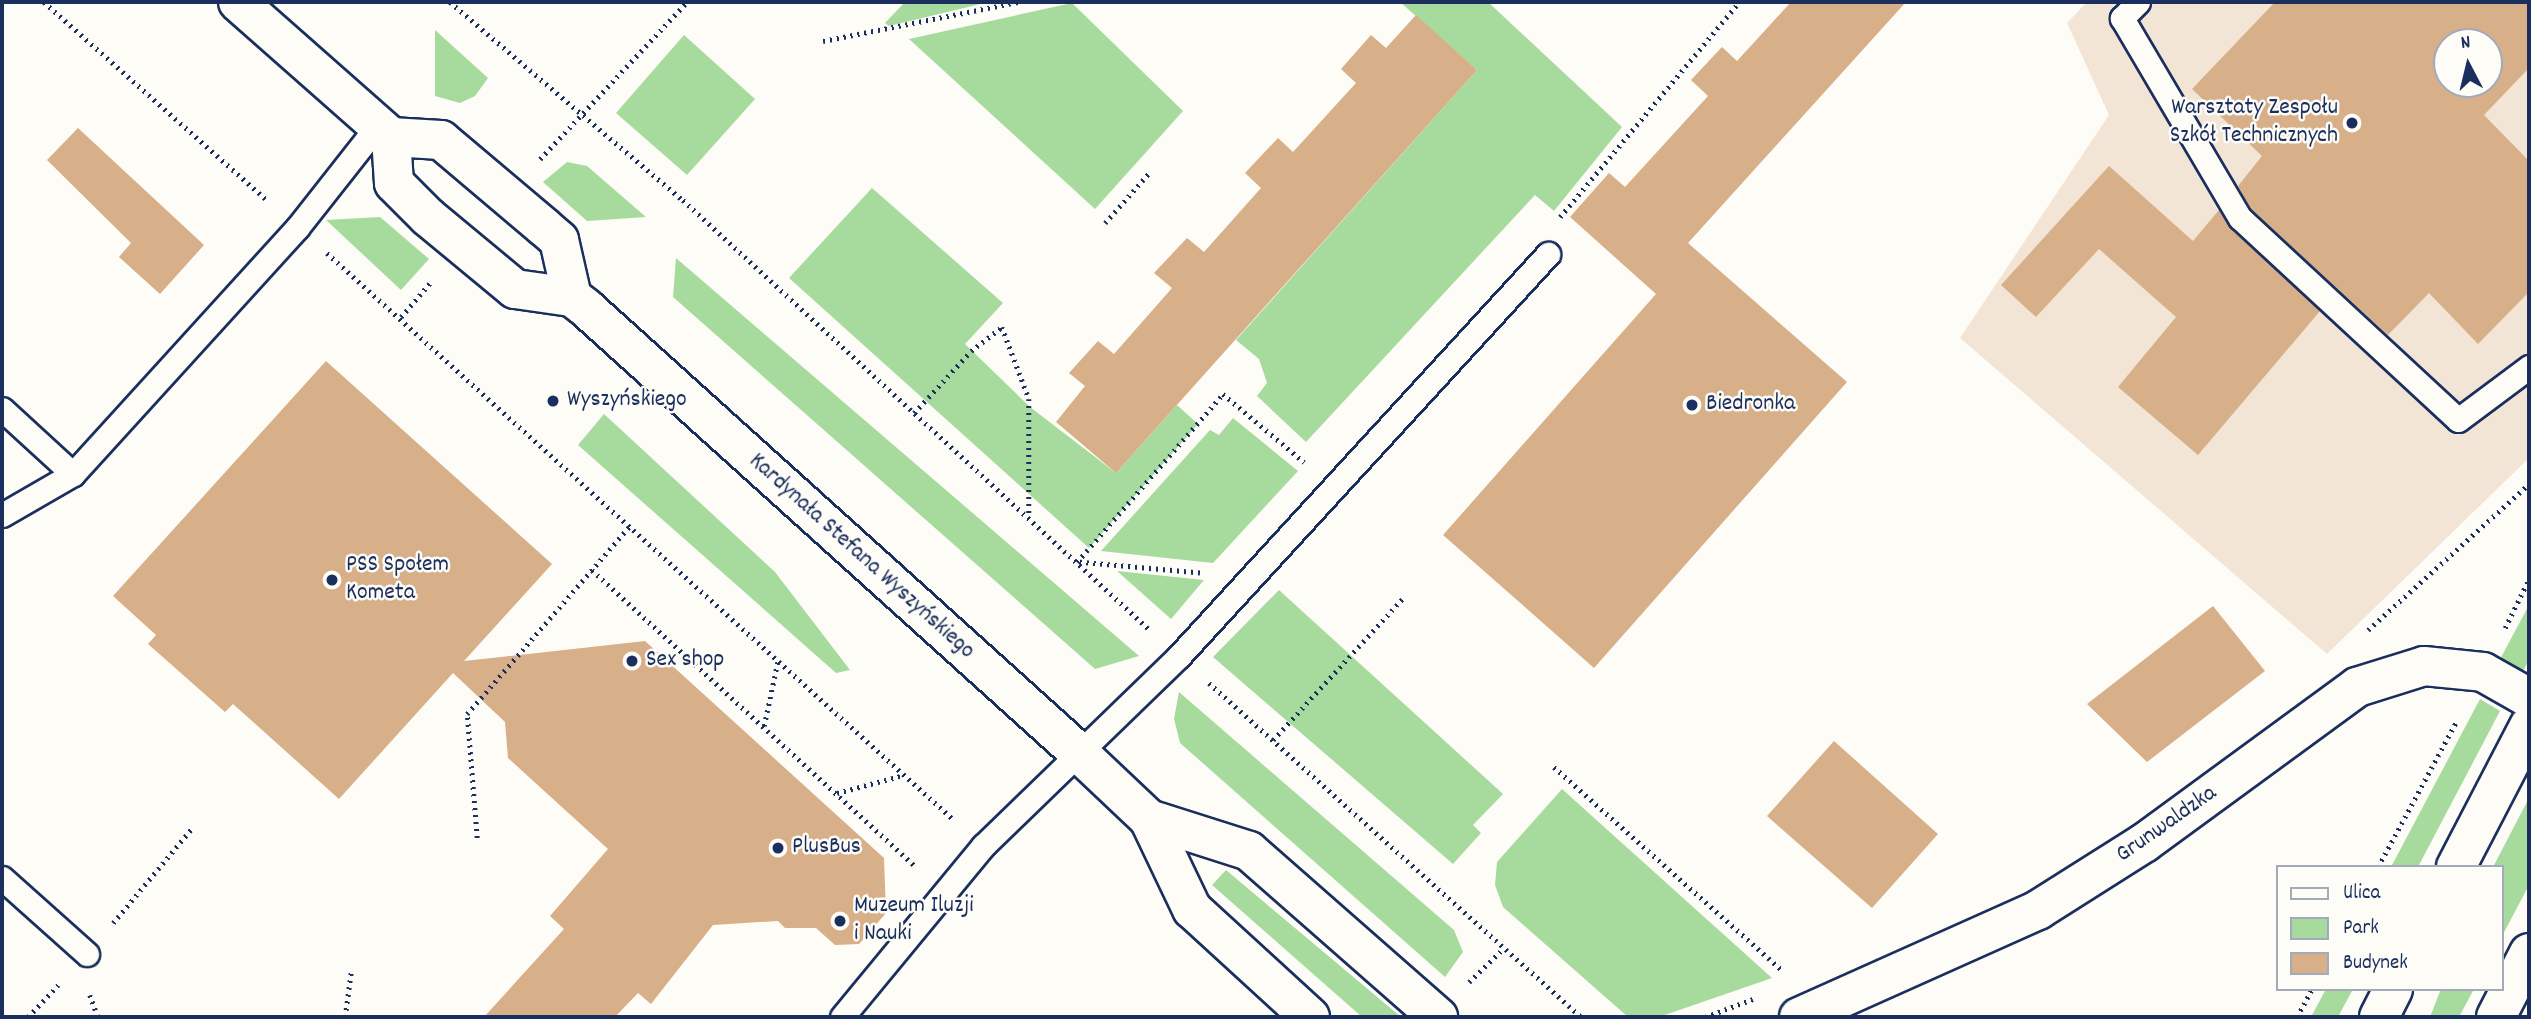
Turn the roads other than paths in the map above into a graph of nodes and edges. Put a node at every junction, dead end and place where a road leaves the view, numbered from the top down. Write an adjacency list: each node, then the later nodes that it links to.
1 (238, 2): 3 (street)
2 (2138, 2): 6 (lane)
3 (384, 131): 5 (street); 5 (street); 8 (lane)
4 (1548, 254): 12 (lane)
5 (572, 297): 12 (street, Kardynała Stefana Wyszyńskiego)
6 (2529, 367)
7 (2, 409): 8 (lane)
8 (74, 474): 9 (lane)
9 (2, 516)
10 (2529, 698): 22 (street, Grunwaldzka)
11 (2529, 726): 14 (street)
12 (1077, 751): 13 (street, Kardynała Stefana Wyszyńskiego); 19 (lane)
13 (1149, 819): 20 (street, Kardynała Stefana Wyszyńskiego); 21 (street, Kardynała Stefana Wyszyńskiego)
14 (2457, 865)
15 (2, 878): 17 (lane)
16 (2529, 953): 24 (street)
17 (87, 954)
18 (2392, 991): 23 (street)
19 (842, 1017)
20 (1310, 1017)
21 (1438, 1017)
22 (1798, 1017)
23 (2379, 1017)
24 (2496, 1017)

